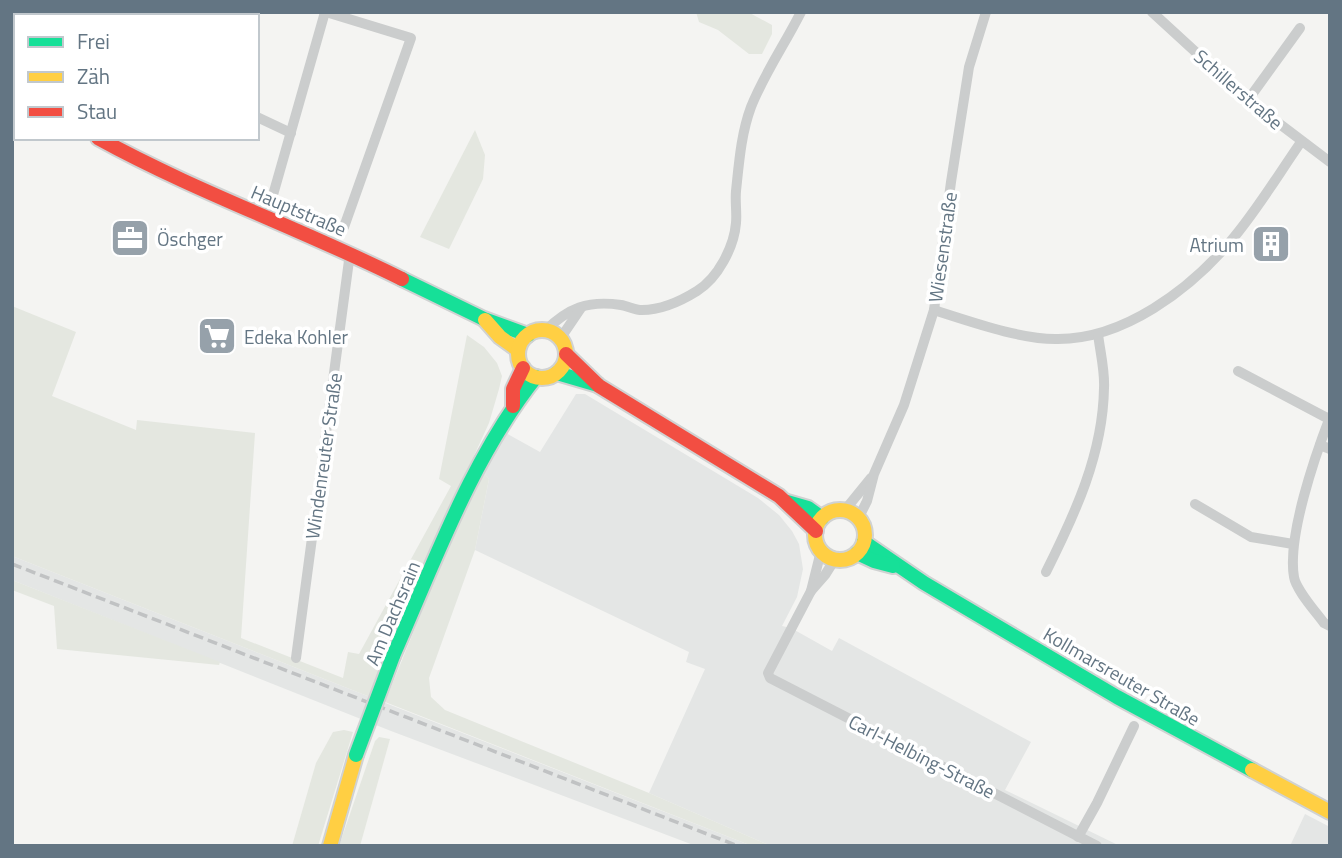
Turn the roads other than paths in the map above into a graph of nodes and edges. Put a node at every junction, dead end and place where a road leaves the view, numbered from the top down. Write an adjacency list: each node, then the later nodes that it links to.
1 (325, 12): 8 (street); 13 (street)
2 (801, 12): 15 (street)
3 (986, 12): 16 (street, Wiesenstraße)
4 (1157, 14): 6 (street, Schillerstraße)
5 (1300, 28): 6 (street)
6 (1248, 100): 10 (street, Schillerstraße)
7 (259, 118): 8 (street)
8 (290, 133): 12 (street)
9 (102, 140): 12 (main road, Hauptstraße)
10 (1301, 142): 11 (street, Schillerstraße); 19 (street)
11 (1330, 162)
12 (267, 216): 14 (main road, Hauptstraße)
13 (344, 227)
14 (350, 253): 17 (main road, Hauptstraße); 44 (street, Windenreuter Straße)
15 (581, 308): 18 (street); 21 (street)
16 (934, 310): 19 (street); 32 (street, Wiesenstraße)
17 (484, 319): 20 (main road, Hauptstraße); 22 (main road, Hauptstraße)
18 (545, 331): 20 (main road); 21 (main road)
19 (1098, 334): 41 (street)
20 (528, 335): 22 (main road)
21 (561, 340): 23 (main road)
22 (519, 350): 24 (main road)
23 (566, 354): 26 (main road); 28 (main road)
24 (523, 368): 27 (main road); 29 (main road, Am Dachsrain)
25 (1238, 371): 30 (street)
26 (557, 373): 27 (main road); 28 (main road)
27 (536, 377): 29 (main road, Am Dachsrain)
28 (599, 386): 36 (main road)
29 (513, 406): 48 (main road, Am Dachsrain, bridge)
30 (1329, 418): 31 (street)
31 (1325, 447): 37 (street)
32 (874, 474): 34 (street, Wiesenstraße); 35 (street, Wiesenstraße)
33 (1195, 503): 37 (street)
34 (845, 510): 35 (main road); 36 (main road)
35 (858, 519): 38 (main road)
36 (819, 524): 39 (main road)
37 (1293, 544): 43 (street)
38 (860, 547): 40 (main road); 46 (main road, Kollmarsreuter Straße)
39 (821, 551): 40 (main road); 42 (street)
40 (835, 559): 42 (street)
41 (1046, 572)
42 (811, 591): 47 (street, Carl-Helbing-Straße)
43 (1330, 626)
44 (296, 659)
45 (1134, 726): 47 (street)
46 (1330, 812)
47 (1078, 837): 49 (street, Carl-Helbing-Straße)
48 (330, 846)
49 (1097, 846)

